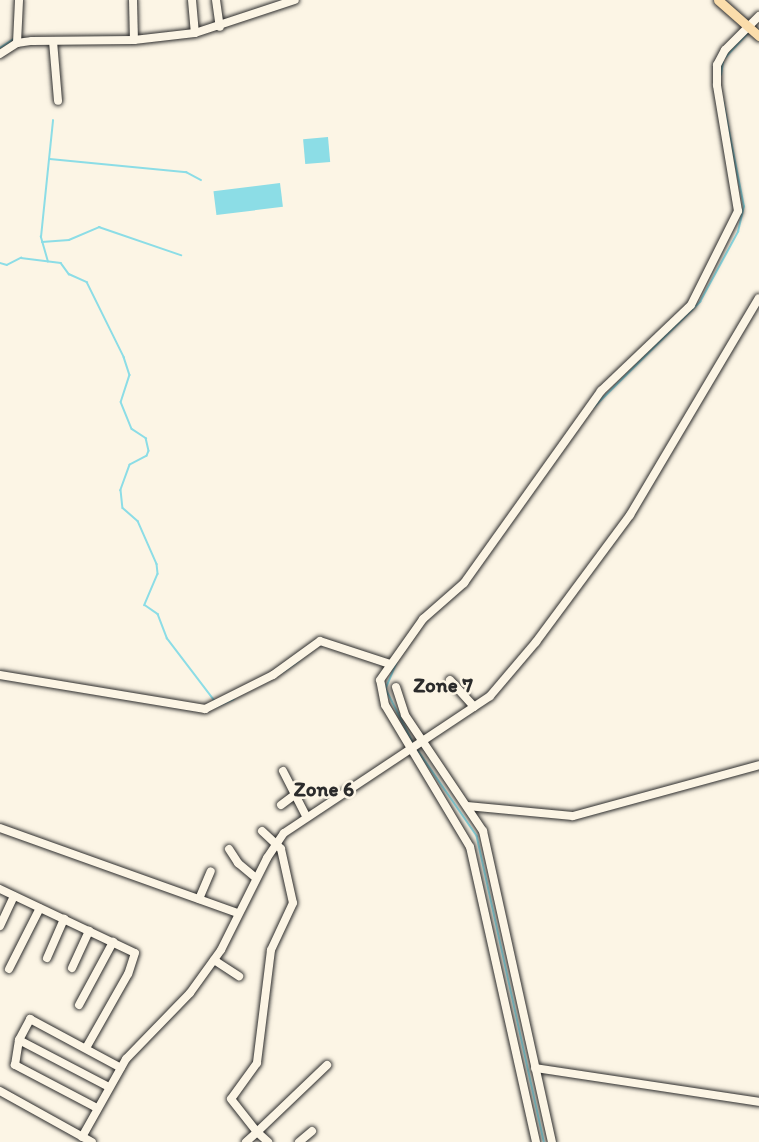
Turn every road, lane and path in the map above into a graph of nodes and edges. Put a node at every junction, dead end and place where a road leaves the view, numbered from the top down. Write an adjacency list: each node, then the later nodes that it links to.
1 (19, 0): 14 (street)
2 (133, 0): 12 (street)
3 (192, 0): 10 (street)
4 (216, 0): 8 (street)
5 (295, 0): 8 (street)
6 (718, 0): 9 (main road)
7 (759, 16): 9 (street)
8 (220, 27): 10 (street)
9 (749, 27): 11 (main road); 18 (street)
10 (195, 33): 12 (street)
11 (759, 36)
12 (134, 39): 13 (street)
13 (53, 41): 14 (street); 16 (street)
14 (17, 43): 15 (street)
15 (0, 54)
16 (58, 101)
17 (759, 298): 22 (street)
18 (390, 664): 19 (street); 23 (street)
19 (0, 675)
20 (450, 680): 22 (street)
21 (396, 687): 23 (street)
22 (474, 706): 23 (street)
23 (416, 745): 28 (street); 29 (street); 67 (street)
24 (759, 765): 28 (street)
25 (283, 771): 26 (street)
26 (293, 796): 27 (street); 29 (street)
27 (281, 805)
28 (467, 806): 55 (street)
29 (306, 816): 32 (street)
30 (0, 828): 38 (street)
31 (262, 831): 32 (street)
32 (276, 842): 35 (street); 61 (street)
33 (229, 849): 35 (street)
34 (211, 871): 38 (street)
35 (256, 878): 40 (street)
36 (0, 889): 37 (street)
37 (14, 896): 39 (street); 42 (street)
38 (199, 899): 40 (street)
39 (40, 908): 41 (street); 48 (street)
40 (238, 913): 46 (street)
41 (64, 919): 43 (street); 45 (street)
42 (0, 926)
43 (89, 931): 44 (street); 47 (street)
44 (113, 942): 50 (street); 52 (street)
45 (47, 958)
46 (214, 960): 49 (street); 54 (street)
47 (72, 968)
48 (9, 969)
49 (239, 976)
50 (79, 1005)
51 (19, 1040): 52 (street); 56 (street); 59 (street)
52 (86, 1048): 54 (street)
53 (327, 1065): 61 (street)
54 (122, 1068): 56 (street)
55 (535, 1068): 58 (street); 68 (street)
56 (109, 1087): 59 (street)
57 (0, 1092): 62 (street)
58 (759, 1102)
59 (98, 1108): 62 (street)
60 (312, 1131): 66 (street)
61 (257, 1132): 64 (street); 65 (street)
62 (82, 1137): 63 (street)
63 (92, 1142)
64 (246, 1142)
65 (268, 1142)
66 (299, 1142)
67 (536, 1142)
68 (552, 1142)

